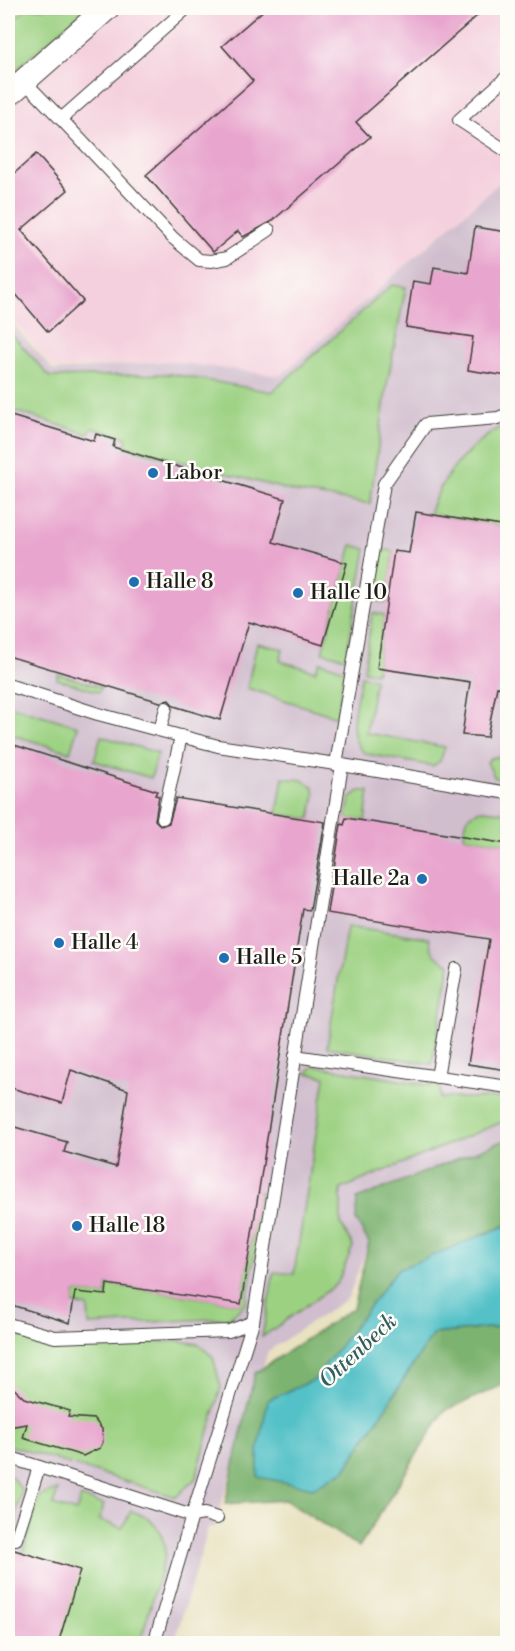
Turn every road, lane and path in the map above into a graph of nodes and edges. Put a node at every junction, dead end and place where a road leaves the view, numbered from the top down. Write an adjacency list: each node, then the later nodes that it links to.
1 (107, 8): 4 (street)
2 (187, 8): 5 (lane)
3 (507, 76): 6 (lane)
4 (16, 88): 5 (lane)
5 (61, 119): 7 (lane)
6 (507, 152)
7 (269, 230)
8 (507, 414): 13 (lane)
9 (8, 685): 11 (lane)
10 (166, 708): 11 (lane)
11 (160, 730): 12 (lane)
12 (181, 736): 13 (lane); 15 (lane)
13 (339, 764): 14 (lane); 17 (lane)
14 (507, 793)
15 (163, 819)
16 (456, 969): 18 (lane)
17 (295, 1056): 18 (lane); 20 (lane)
18 (437, 1077): 19 (lane)
19 (507, 1087)
20 (253, 1322): 21 (lane); 24 (lane)
21 (8, 1324)
22 (8, 1457): 23 (lane)
23 (39, 1467): 24 (lane); 26 (lane)
24 (192, 1516): 25 (lane); 27 (lane)
25 (217, 1518)
26 (16, 1539)
27 (154, 1644)

